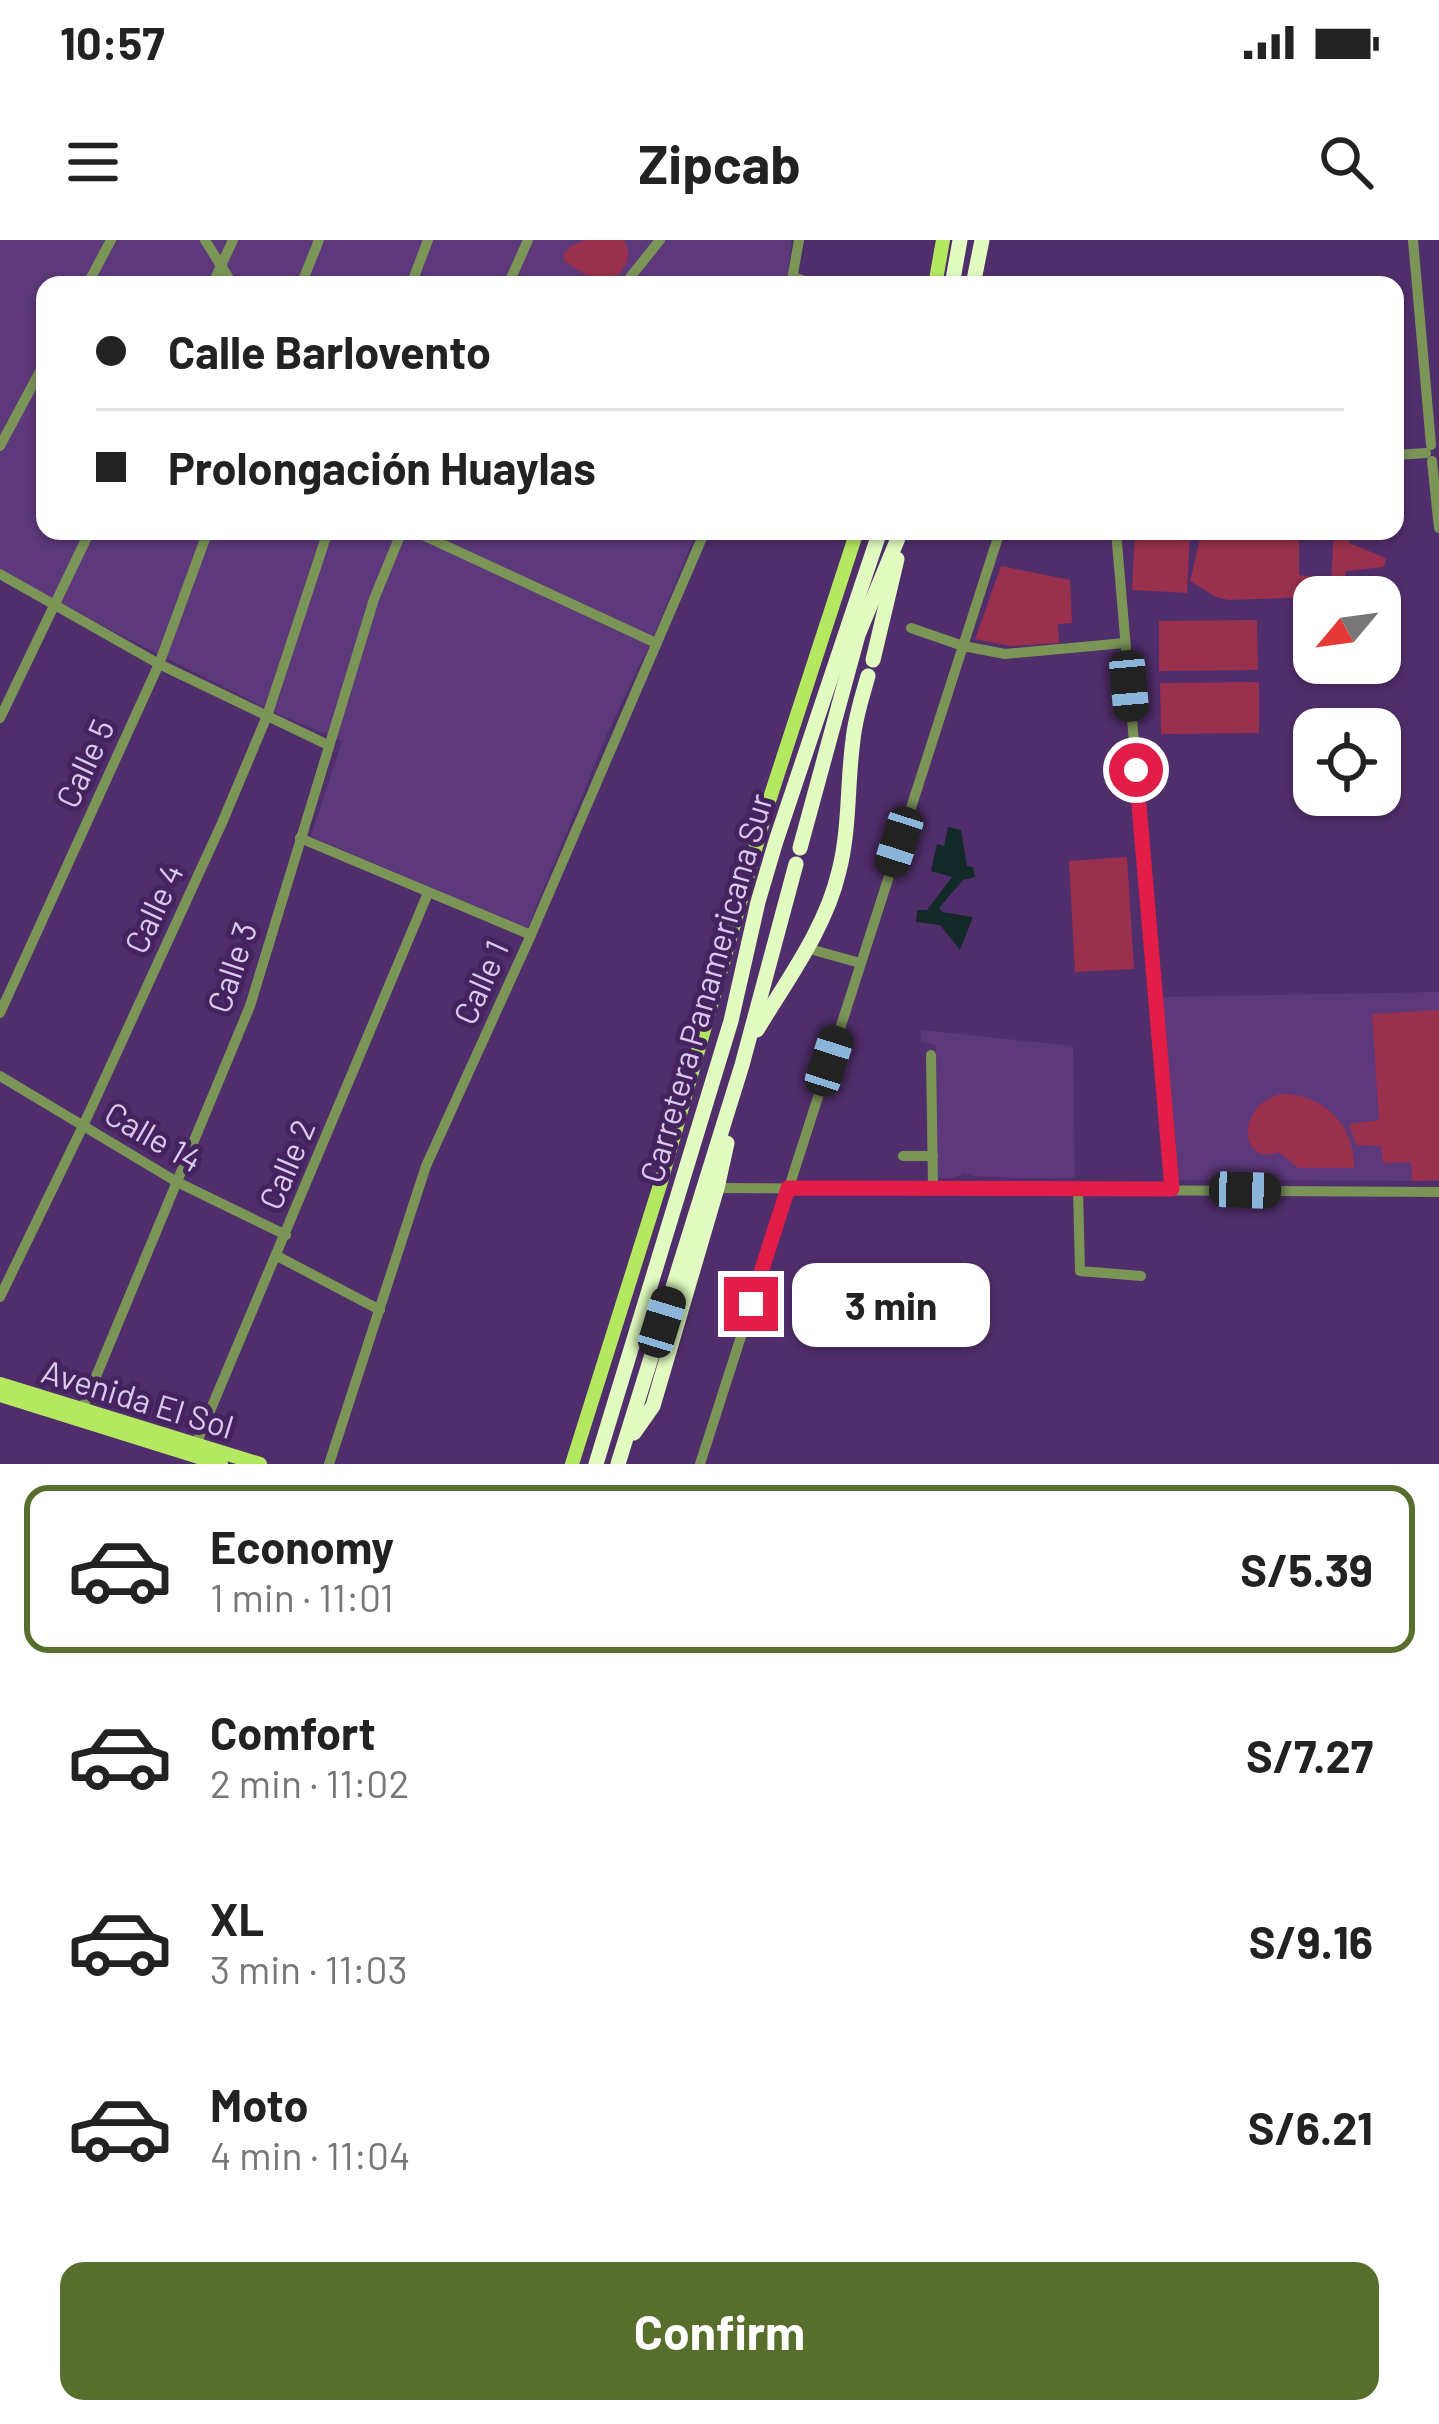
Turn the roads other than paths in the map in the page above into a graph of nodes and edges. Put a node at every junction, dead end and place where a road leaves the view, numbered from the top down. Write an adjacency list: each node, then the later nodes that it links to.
1 (111, 240): 14 (street)
2 (205, 240): 13 (street)
3 (233, 240): 13 (street)
4 (319, 240): 17 (street)
5 (428, 240): 18 (street)
6 (528, 240): 19 (street)
7 (660, 240): 20 (street)
8 (799, 240): 21 (street)
9 (943, 240): 22 (main road)
10 (961, 240): 23 (highway)
11 (982, 240): 24 (highway)
12 (1413, 240): 27 (street)
13 (221, 267): 15 (street); 16 (street)
14 (92, 276)
15 (216, 276)
16 (227, 276)
17 (305, 276)
18 (414, 276)
19 (512, 276)
20 (631, 276)
21 (793, 276)
22 (937, 276)
23 (954, 276)
24 (975, 276)
25 (36, 379): 26 (street)
26 (0, 446)
27 (1434, 453): 28 (street); 29 (street)
28 (1404, 455)
29 (1439, 528)
30 (86, 540): 43 (street)
31 (205, 540): 48 (street, Calle 5)
32 (325, 540): 49 (street, Calle 4)
33 (398, 540): 51 (street, Calle 3)
34 (433, 540): 45 (street)
35 (701, 540): 45 (street, Calle 1)
36 (854, 540): 84 (main road)
37 (877, 540): 85 (highway, Carretera Panamericana Sur)
38 (898, 540): 59 (highway, Carretera Panamericana Sur)
39 (899, 540): 55 (highway, Carretera Panamericana Sur)
40 (997, 540): 47 (street)
41 (1117, 540): 46 (street)
42 (0, 574): 43 (street)
43 (53, 606): 48 (street); 50 (street)
44 (910, 628): 47 (street)
45 (656, 643): 54 (street, Calle 1)
46 (1125, 644): 47 (street); 69 (street)
47 (963, 646): 56 (street)
48 (159, 664): 49 (street); 57 (street, Calle 5)
49 (268, 716): 51 (street); 61 (street, Calle 4)
50 (0, 718)
51 (328, 745): 52 (street, Calle 3)
52 (300, 838): 53 (street); 64 (street, Calle 3)
53 (428, 893): 54 (street); 71 (street, Calle 2)
54 (531, 935): 75 (street, Calle 1)
55 (806, 948): 56 (street); 59 (highway, Carretera Panamericana Sur)
56 (860, 963): 66 (street)
57 (0, 1013)
58 (932, 1055): 63 (street)
59 (744, 1056): 65 (highway); 80 (highway, Carretera Panamericana Sur)
60 (0, 1076): 61 (street, Calle 14)
61 (83, 1126): 64 (street, Calle 14); 74 (street, Calle 4)
62 (903, 1156): 63 (street)
63 (932, 1156): 67 (street)
64 (177, 1182): 71 (street, Calle 14); 78 (street, Calle 3)
65 (717, 1188): 66 (street); 80 (highway)
66 (788, 1188): 67 (street); 86 (street)
67 (933, 1188): 68 (street)
68 (1078, 1189): 69 (street); 73 (street)
69 (1172, 1189): 70 (street)
70 (1439, 1192)
71 (286, 1234): 72 (street, Calle 2)
72 (277, 1256): 75 (street); 79 (street, Calle 2)
73 (1141, 1276)
74 (0, 1297)
75 (380, 1310): 83 (street, Calle 1)
76 (0, 1384): 78 (main road, Avenida El Sol)
77 (0, 1395): 79 (main road, Avenida El Sol)
78 (82, 1410): 79 (main road, Avenida El Sol)
79 (193, 1450): 81 (main road, Avenida El Sol); 82 (main road, Avenida El Sol)
80 (621, 1457)
81 (221, 1464)
82 (260, 1464)
83 (329, 1464)
84 (572, 1464)
85 (596, 1464)
86 (700, 1464)

